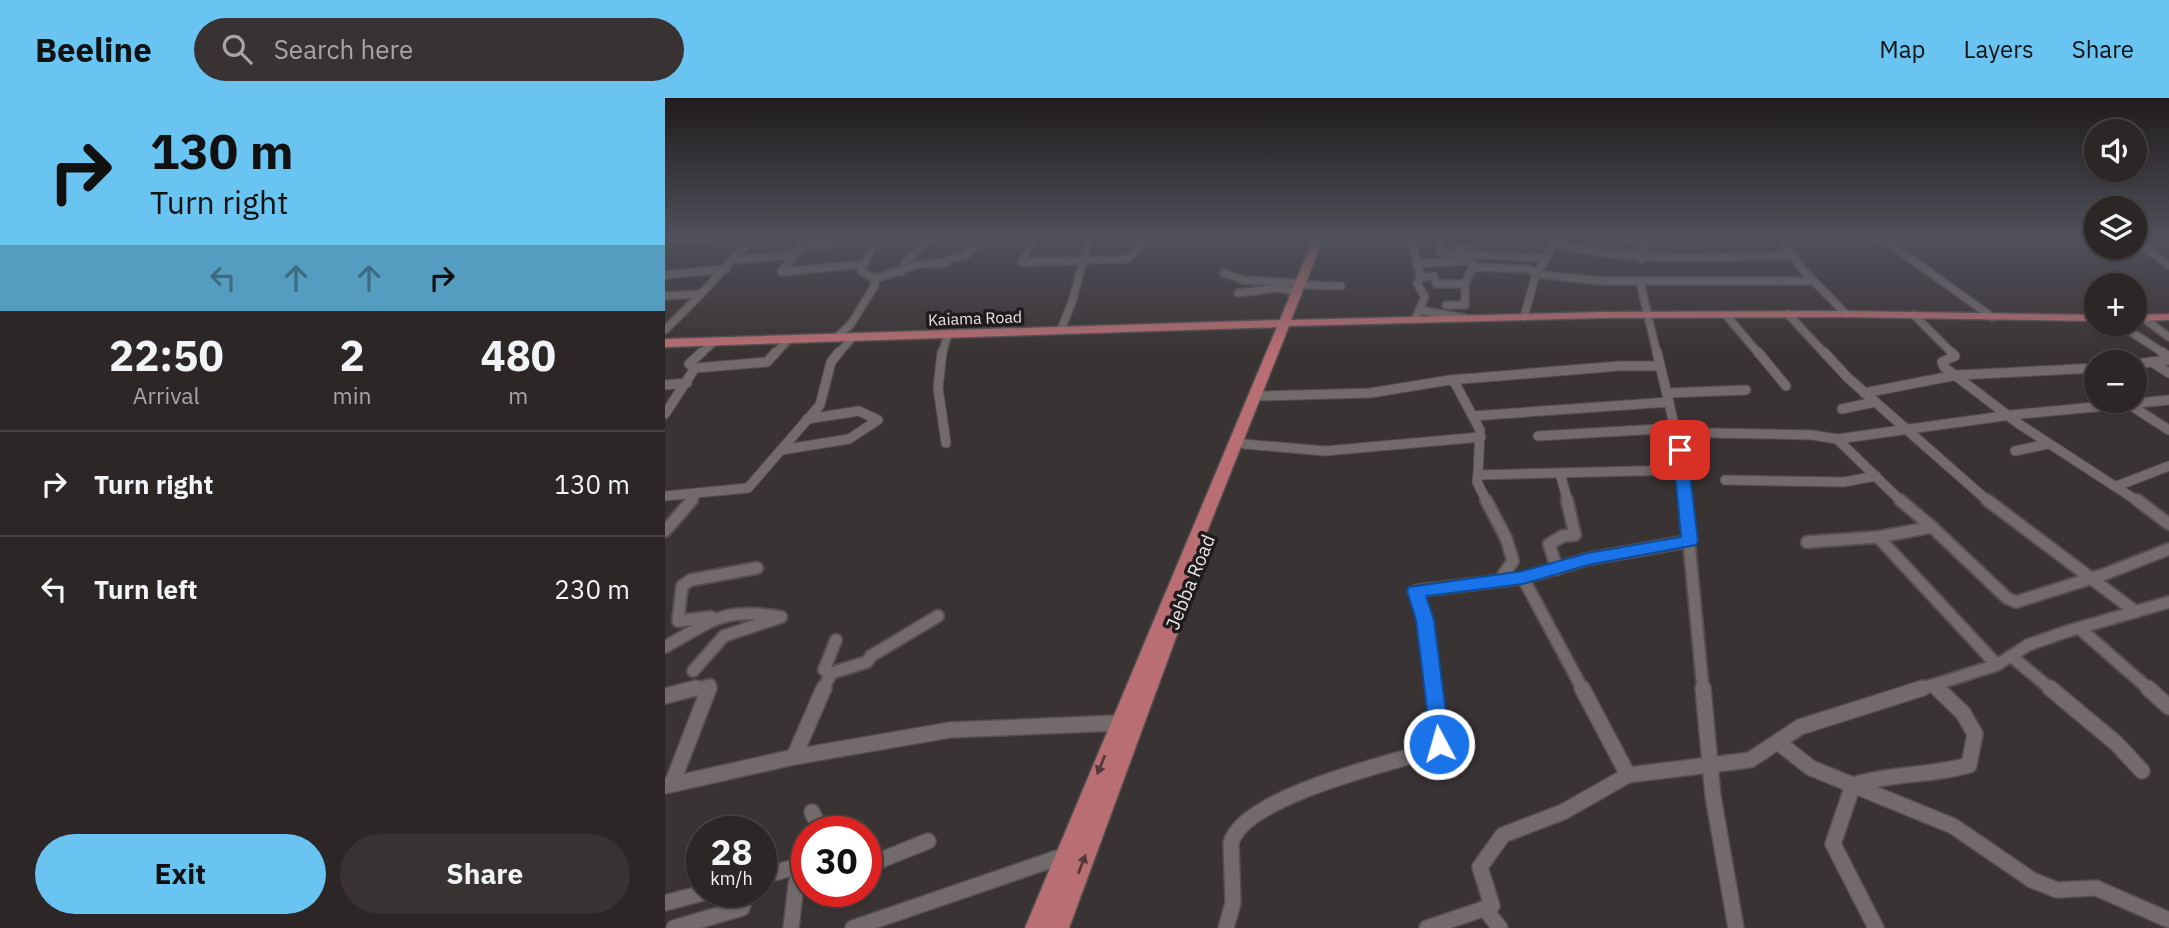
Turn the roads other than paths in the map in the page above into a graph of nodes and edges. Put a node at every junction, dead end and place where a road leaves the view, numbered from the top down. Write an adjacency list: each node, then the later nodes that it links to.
1 (719, 276): 21 (street)
2 (871, 276): 14 (street)
3 (887, 276): 14 (street)
4 (1079, 276): 38 (street)
5 (1231, 276): 19 (street)
6 (1305, 276): 19 (highway, Jebba Road)
7 (1306, 276): 19 (highway, Jebba Road)
8 (1469, 276): 17 (street)
9 (1536, 276): 30 (street)
10 (1559, 276): 16 (street)
11 (1809, 276): 15 (street)
12 (1935, 276): 31 (street)
13 (1421, 277): 17 (street); 26 (street)
14 (874, 279): 42 (street)
15 (1813, 281): 16 (street); 25 (street)
16 (1640, 282): 27 (street)
17 (1465, 284): 23 (street)
18 (1341, 286): 19 (street)
19 (1301, 287): 20 (street); 35 (highway, Jebba Road)
20 (1238, 293)
21 (701, 294): 22 (street); 37 (street)
22 (665, 296)
23 (1446, 305)
24 (1788, 314): 25 (highway, Kaiama Road); 28 (highway, Kaiama Road); 60 (street)
25 (1846, 314): 29 (highway, Kaiama Road)
26 (1417, 315): 30 (highway, Kaiama Road); 35 (highway, Kaiama Road)
27 (1647, 315): 28 (highway, Kaiama Road); 30 (highway, Kaiama Road); 50 (street)
28 (1727, 315): 58 (street)
29 (1914, 315): 31 (highway, Kaiama Road); 54 (street)
30 (1524, 317)
31 (1992, 317): 33 (highway, Kaiama Road)
32 (2169, 317): 34 (highway)
33 (2084, 318)
34 (2147, 319)
35 (1289, 323): 38 (highway, Kaiama Road); 61 (highway, Jebba Road); 122 (highway, Jebba Road)
36 (2147, 323): 41 (street)
37 (665, 330)
38 (1061, 330): 39 (highway, Kaiama Road)
39 (948, 334): 43 (highway, Kaiama Road); 80 (street)
40 (2137, 336): 47 (street)
41 (2169, 337)
42 (836, 338): 43 (highway, Kaiama Road); 44 (highway, Kaiama Road)
43 (852, 338): 72 (street)
44 (788, 340): 45 (highway, Kaiama Road); 51 (street)
45 (714, 342): 46 (highway, Kaiama Road); 51 (street)
46 (665, 343)
47 (2169, 358): 48 (street)
48 (2152, 362): 49 (street); 53 (street)
49 (2147, 363)
50 (1660, 366): 55 (street); 62 (street)
51 (695, 368): 56 (street)
52 (2084, 369): 54 (street)
53 (2169, 373)
54 (1957, 375): 60 (street); 70 (street)
55 (1450, 380): 61 (street); 71 (street)
56 (687, 383): 57 (street); 69 (street)
57 (665, 385)
58 (1786, 386)
59 (1746, 390): 62 (street)
60 (1864, 393): 64 (street)
61 (1262, 396): 81 (highway, Jebba Road)
62 (1668, 397): 71 (street); 73 (street)
63 (2169, 401): 65 (street)
64 (1875, 402): 66 (street); 75 (street)
65 (2147, 403)
66 (1842, 409)
67 (2084, 409): 70 (street)
68 (2142, 413): 74 (street)
69 (665, 414)
70 (2011, 415): 75 (street); 82 (street)
71 (1473, 416): 78 (street)
72 (807, 419): 83 (street); 83 (street)
73 (1676, 428): 77 (street); 86 (street)
74 (2169, 430)
75 (1909, 431): 79 (street); 106 (street)
76 (1711, 433): 79 (street)
77 (1538, 436)
78 (1481, 437): 81 (street); 88 (street)
79 (1837, 439): 89 (street)
80 (946, 443)
81 (1244, 444): 145 (highway, Jebba Road, one-way to 81)
82 (2048, 444): 84 (street); 91 (street)
83 (781, 450): 92 (street)
84 (2015, 451)
85 (2169, 466): 91 (street)
86 (1680, 470): 87 (street); 100 (street)
87 (1560, 474): 88 (street); 104 (street)
88 (1478, 475): 107 (street)
89 (1876, 476): 90 (street); 97 (street)
90 (1725, 480)
91 (2117, 486): 96 (street)
92 (725, 491): 93 (street); 95 (street)
93 (695, 494): 94 (street); 95 (street)
94 (665, 496)
95 (689, 508): 98 (street)
96 (2169, 524)
97 (1932, 527): 99 (street); 106 (street)
98 (665, 531)
99 (1878, 537): 101 (street); 116 (street)
100 (1690, 541): 104 (street); 125 (street)
101 (1807, 542)
102 (2169, 549): 106 (street)
103 (757, 568): 111 (street)
104 (1557, 569): 105 (street)
105 (1523, 578): 107 (street); 127 (street)
106 (2093, 578): 109 (street)
107 (1499, 580): 146 (street)
108 (2169, 602): 109 (street)
109 (2136, 612): 112 (street)
110 (939, 616): 118 (street)
111 (711, 617): 114 (street); 117 (street)
112 (2079, 628): 115 (street); 121 (street)
113 (836, 640): 118 (street)
114 (665, 647)
115 (2011, 656): 116 (street); 126 (street)
116 (1997, 665): 119 (street)
117 (693, 671)
118 (831, 673): 124 (street)
119 (1933, 685): 123 (street); 129 (street)
120 (665, 696): 128 (street)
121 (2169, 707)
122 (1118, 723): 124 (street); 133 (highway, Jebba Road, one-way to 133)
123 (1779, 743): 125 (street); 129 (street)
124 (794, 757): 128 (street)
125 (1709, 764): 127 (street); 149 (street)
126 (2142, 771)
127 (1628, 775): 139 (street)
128 (669, 785)
129 (1853, 785): 140 (street); 150 (street)
130 (812, 812): 131 (street)
131 (814, 816)
132 (928, 841): 134 (street)
133 (1066, 855): 143 (street); 144 (highway, Jebba Road)
134 (882, 860)
135 (686, 897): 136 (street)
136 (665, 903)
137 (742, 907): 141 (street)
138 (796, 907): 142 (street)
139 (1484, 908): 147 (street); 148 (street)
140 (2169, 920)
141 (674, 928)
142 (791, 928)
143 (853, 928)
144 (1037, 928)
145 (1057, 928)
146 (1226, 928)
147 (1427, 928)
148 (1500, 928)
149 (1736, 928)
150 (1876, 928)

